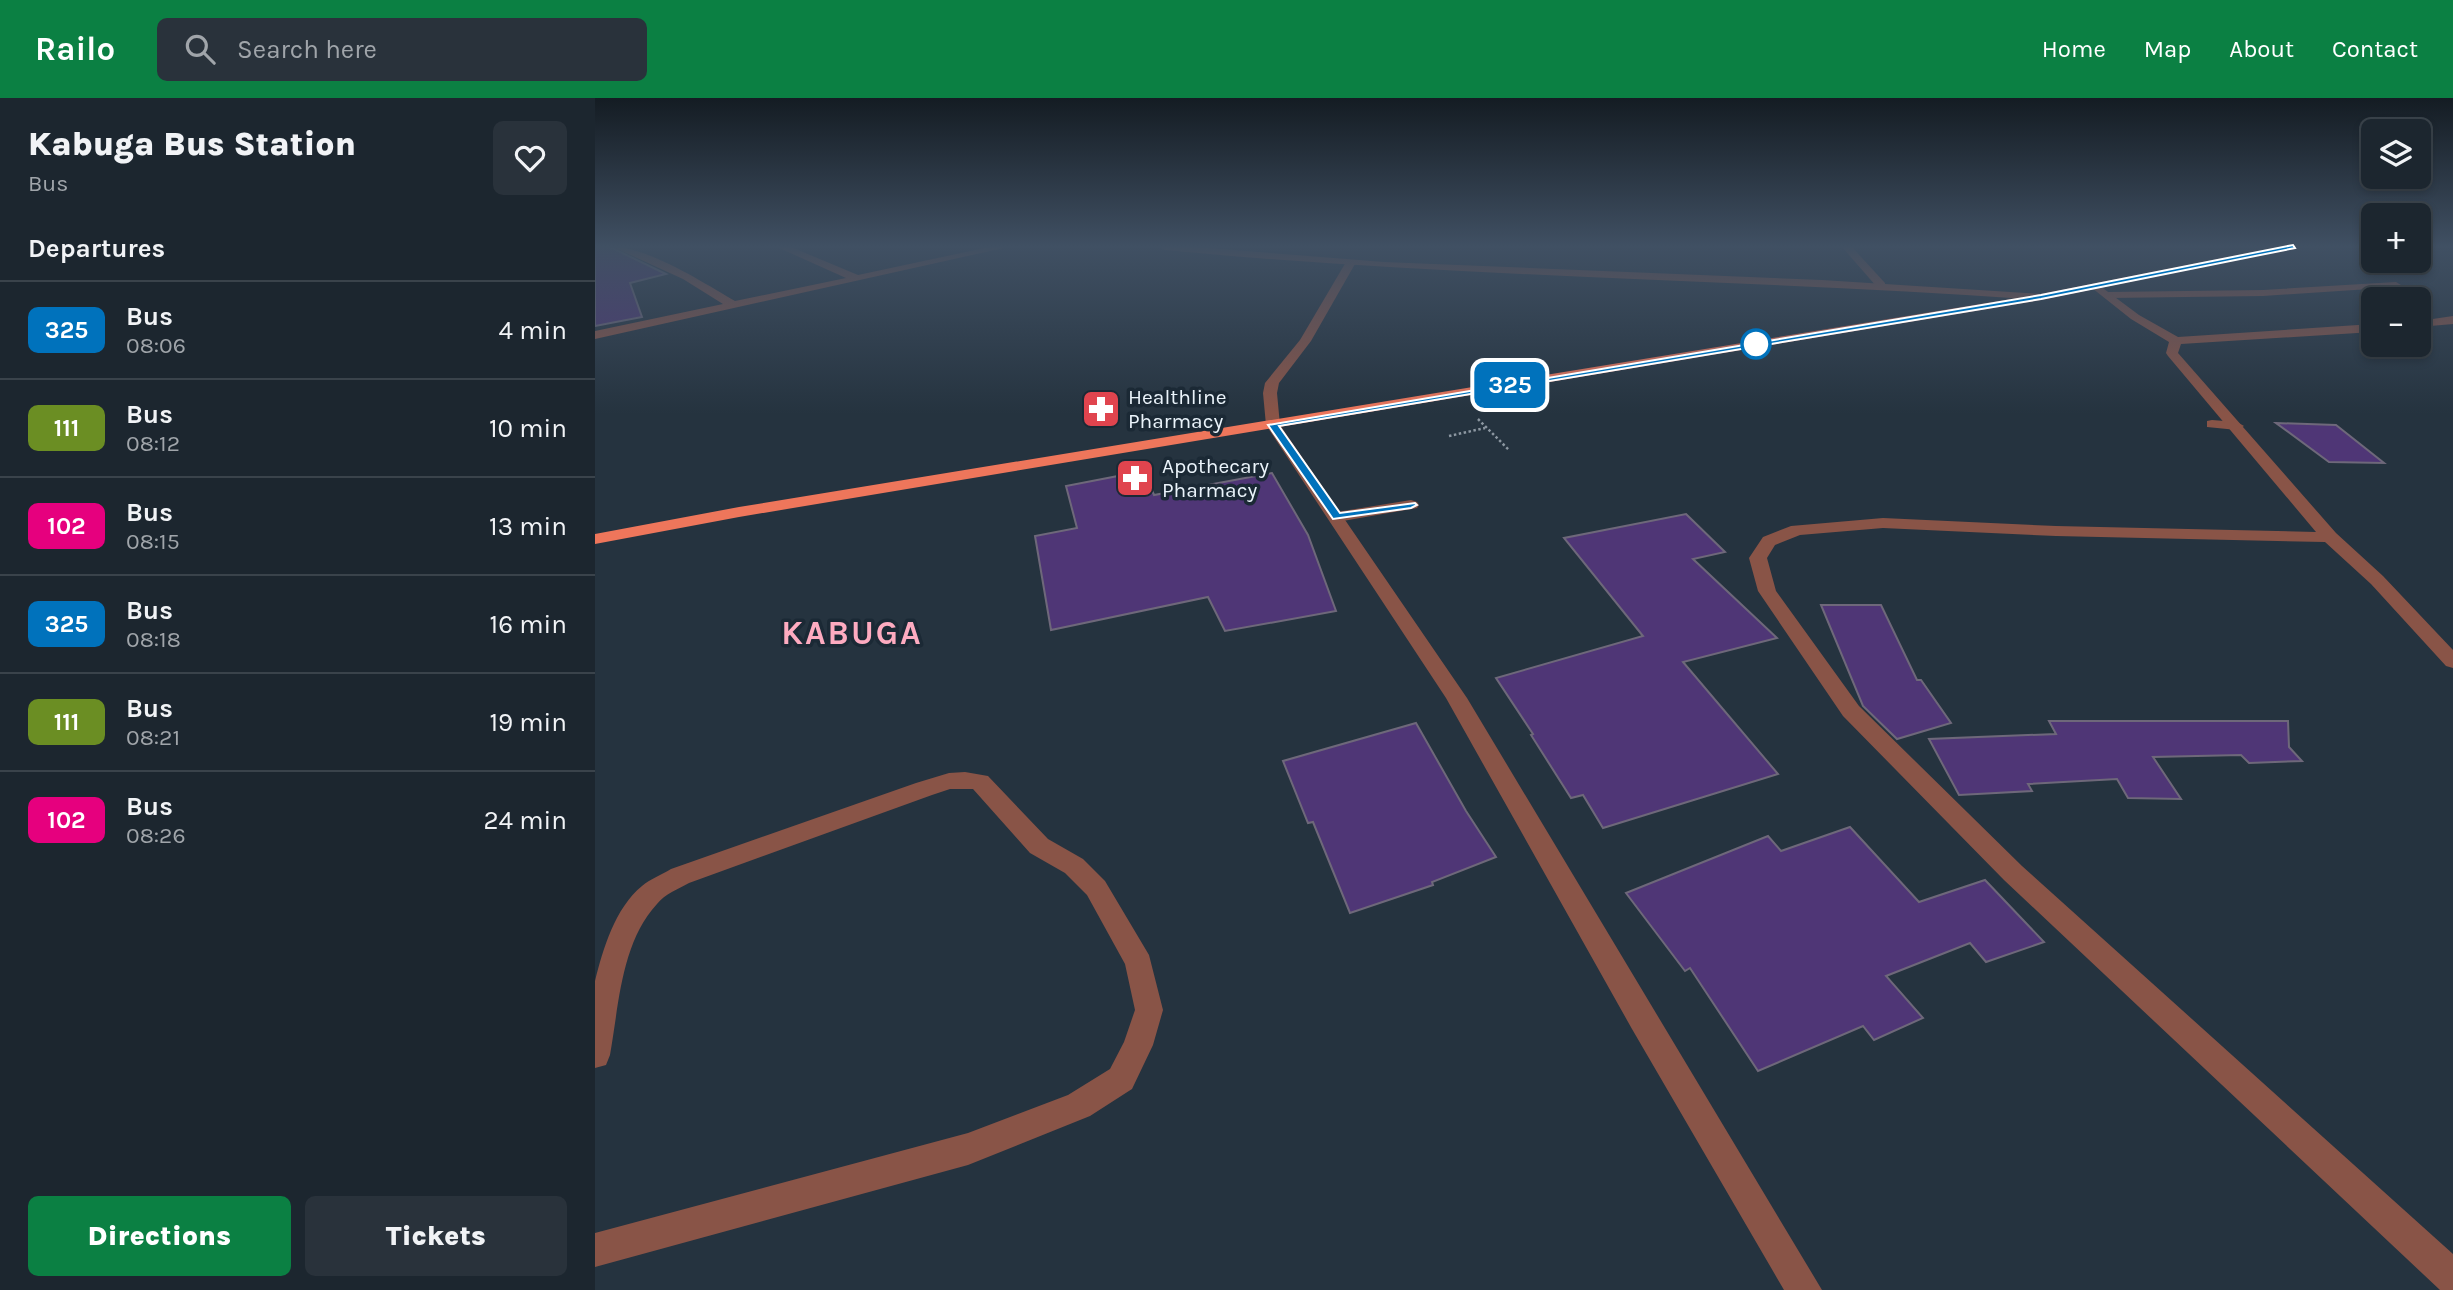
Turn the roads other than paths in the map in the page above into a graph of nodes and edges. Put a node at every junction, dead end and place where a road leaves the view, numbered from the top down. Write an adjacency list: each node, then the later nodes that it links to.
1 (729, 303): 6 (street)
2 (744, 303): 6 (street)
3 (1327, 303): 13 (street)
4 (2007, 303): 13 (highway)
5 (2117, 303): 11 (street)
6 (733, 305): 10 (street)
7 (2453, 320): 8 (street)
8 (2431, 323)
9 (2361, 329): 11 (street)
10 (595, 335)
11 (2176, 341): 14 (street)
12 (2212, 424): 14 (street)
13 (1273, 425): 16 (street); 18 (highway)
14 (2237, 426): 17 (street)
15 (1411, 505): 16 (street)
16 (1337, 517): 23 (street)
17 (2330, 537): 19 (street); 22 (street)
18 (595, 539)
19 (2453, 663)
20 (595, 1055): 21 (street)
21 (595, 1250)
22 (2453, 1278)
23 (1804, 1290)

